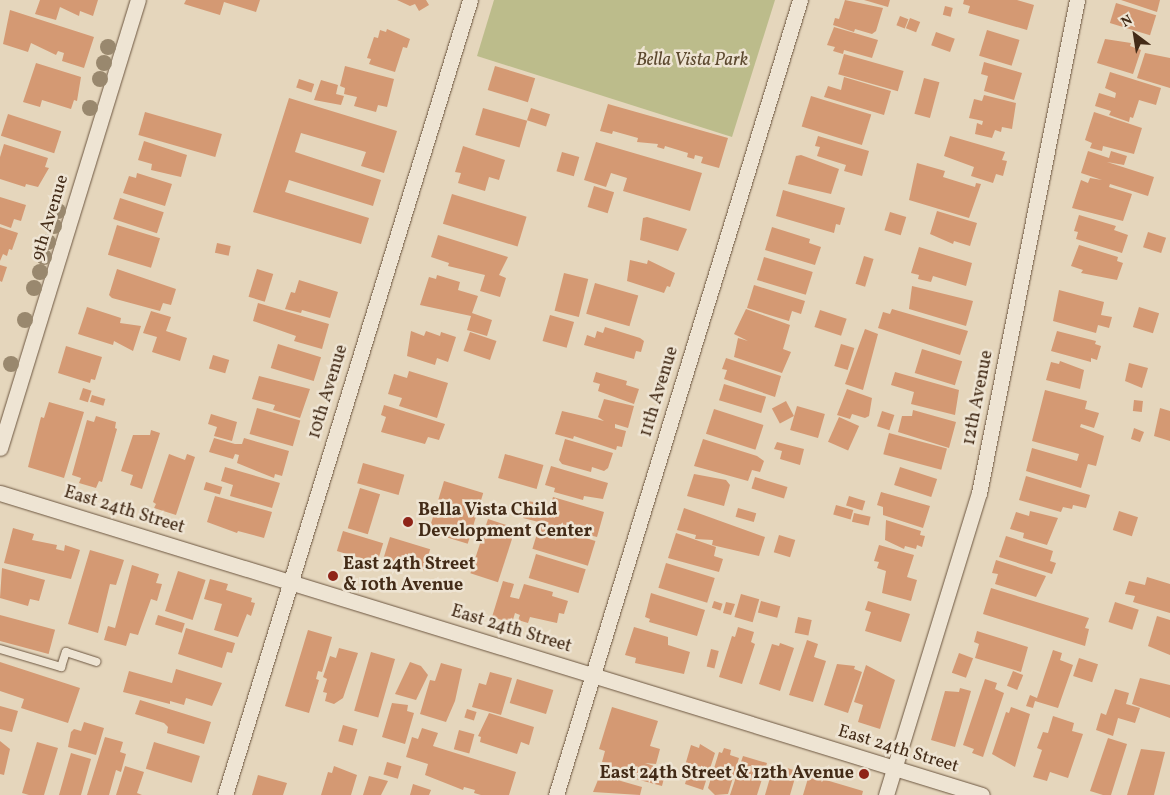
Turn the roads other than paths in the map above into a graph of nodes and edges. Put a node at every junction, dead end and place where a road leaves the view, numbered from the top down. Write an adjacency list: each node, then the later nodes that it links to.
1 (138, 0): 5 (street, 9th Avenue)
2 (470, 0): 7 (street, 10th Avenue)
3 (800, 0): 10 (street, 11th Avenue)
4 (1077, 0): 11 (street, 12th Avenue)
5 (0, 448)
6 (0, 493): 7 (street, East 24th Street)
7 (290, 582): 10 (street, East 24th Street); 12 (street, 10th Avenue)
8 (0, 649): 9 (lane)
9 (96, 662)
10 (594, 675): 11 (street, East 24th Street); 13 (street, 11th Avenue)
11 (894, 768): 14 (street, 12th Avenue); 15 (street, East 24th Street)
12 (225, 795)
13 (556, 795)
14 (886, 795)
15 (982, 795)

